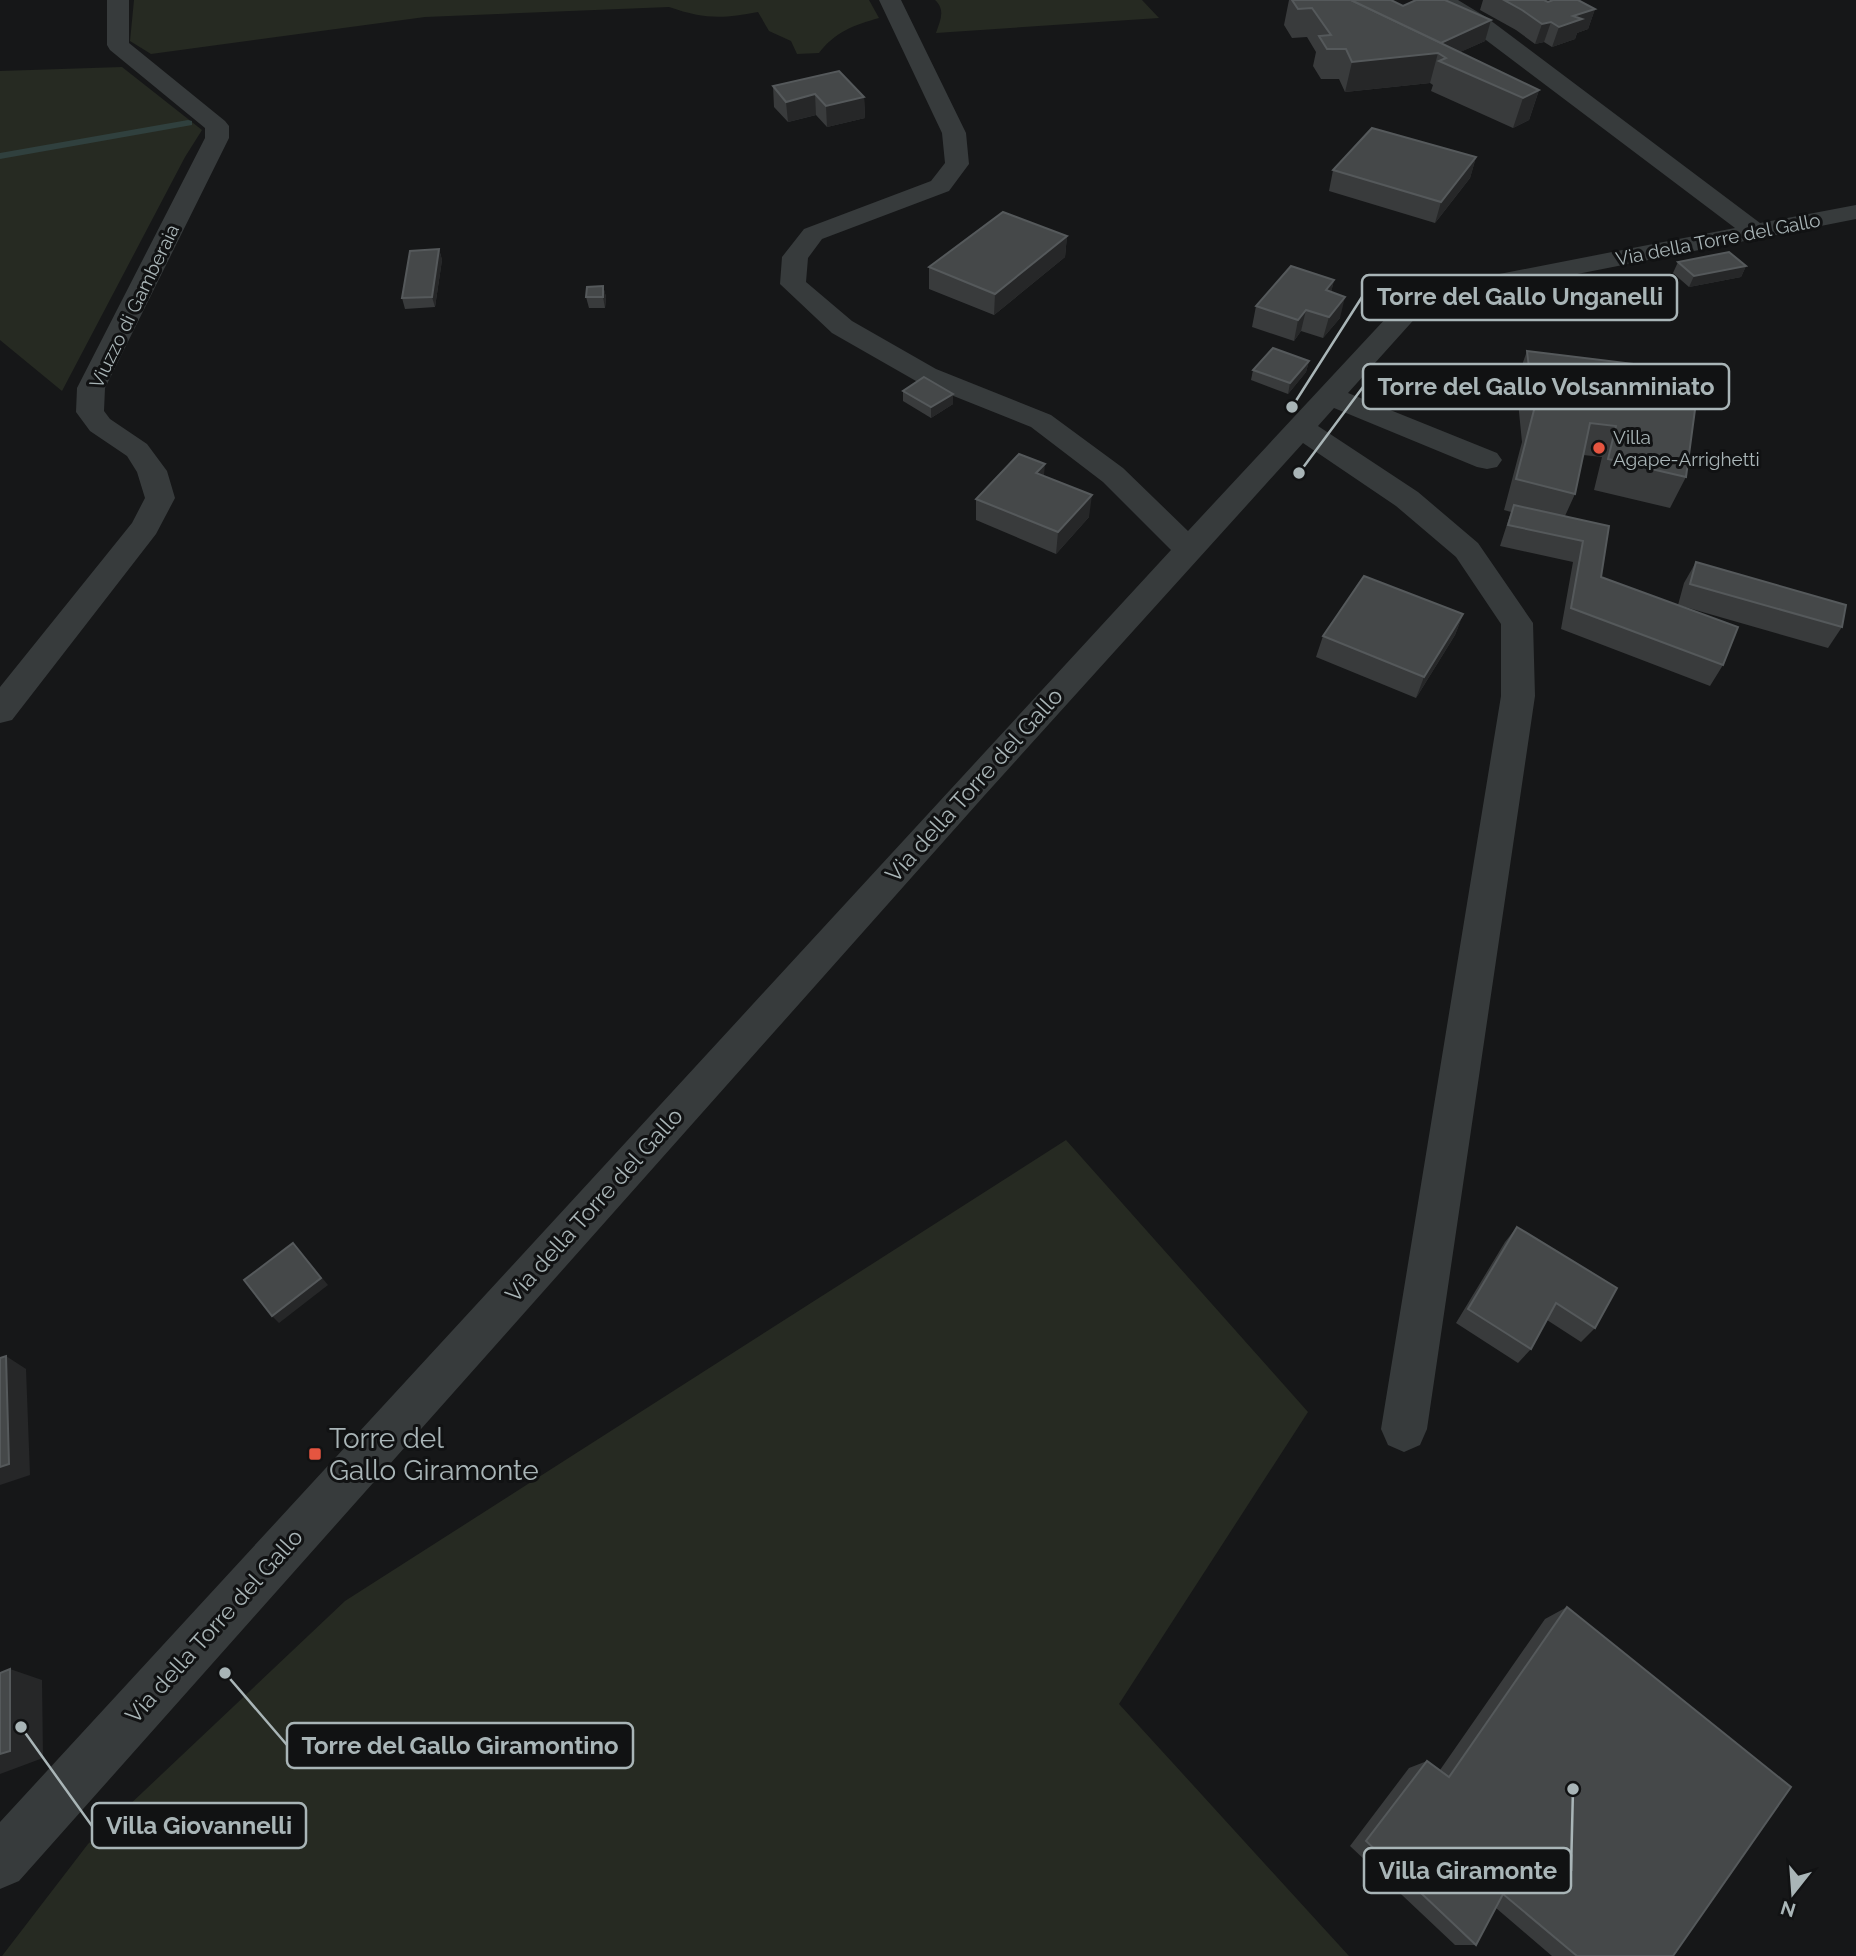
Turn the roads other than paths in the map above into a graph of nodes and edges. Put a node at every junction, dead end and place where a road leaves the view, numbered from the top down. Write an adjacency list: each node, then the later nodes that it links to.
1 (118, 0): 10 (street, Viuzzo di Gamberaia)
2 (890, 0): 9 (street)
3 (1444, 0): 5 (street)
4 (1856, 212): 5 (street, Via della Torre del Gallo)
5 (1756, 232): 6 (street, Via della Torre del Gallo)
6 (1330, 396): 7 (street, Via della Torre del Gallo); 8 (street)
7 (1301, 428): 9 (street, Via della Torre del Gallo); 11 (street)
8 (1487, 460)
9 (1189, 550): 12 (street, Via della Torre del Gallo)
10 (0, 711)
11 (1404, 1429)
12 (0, 1862)

